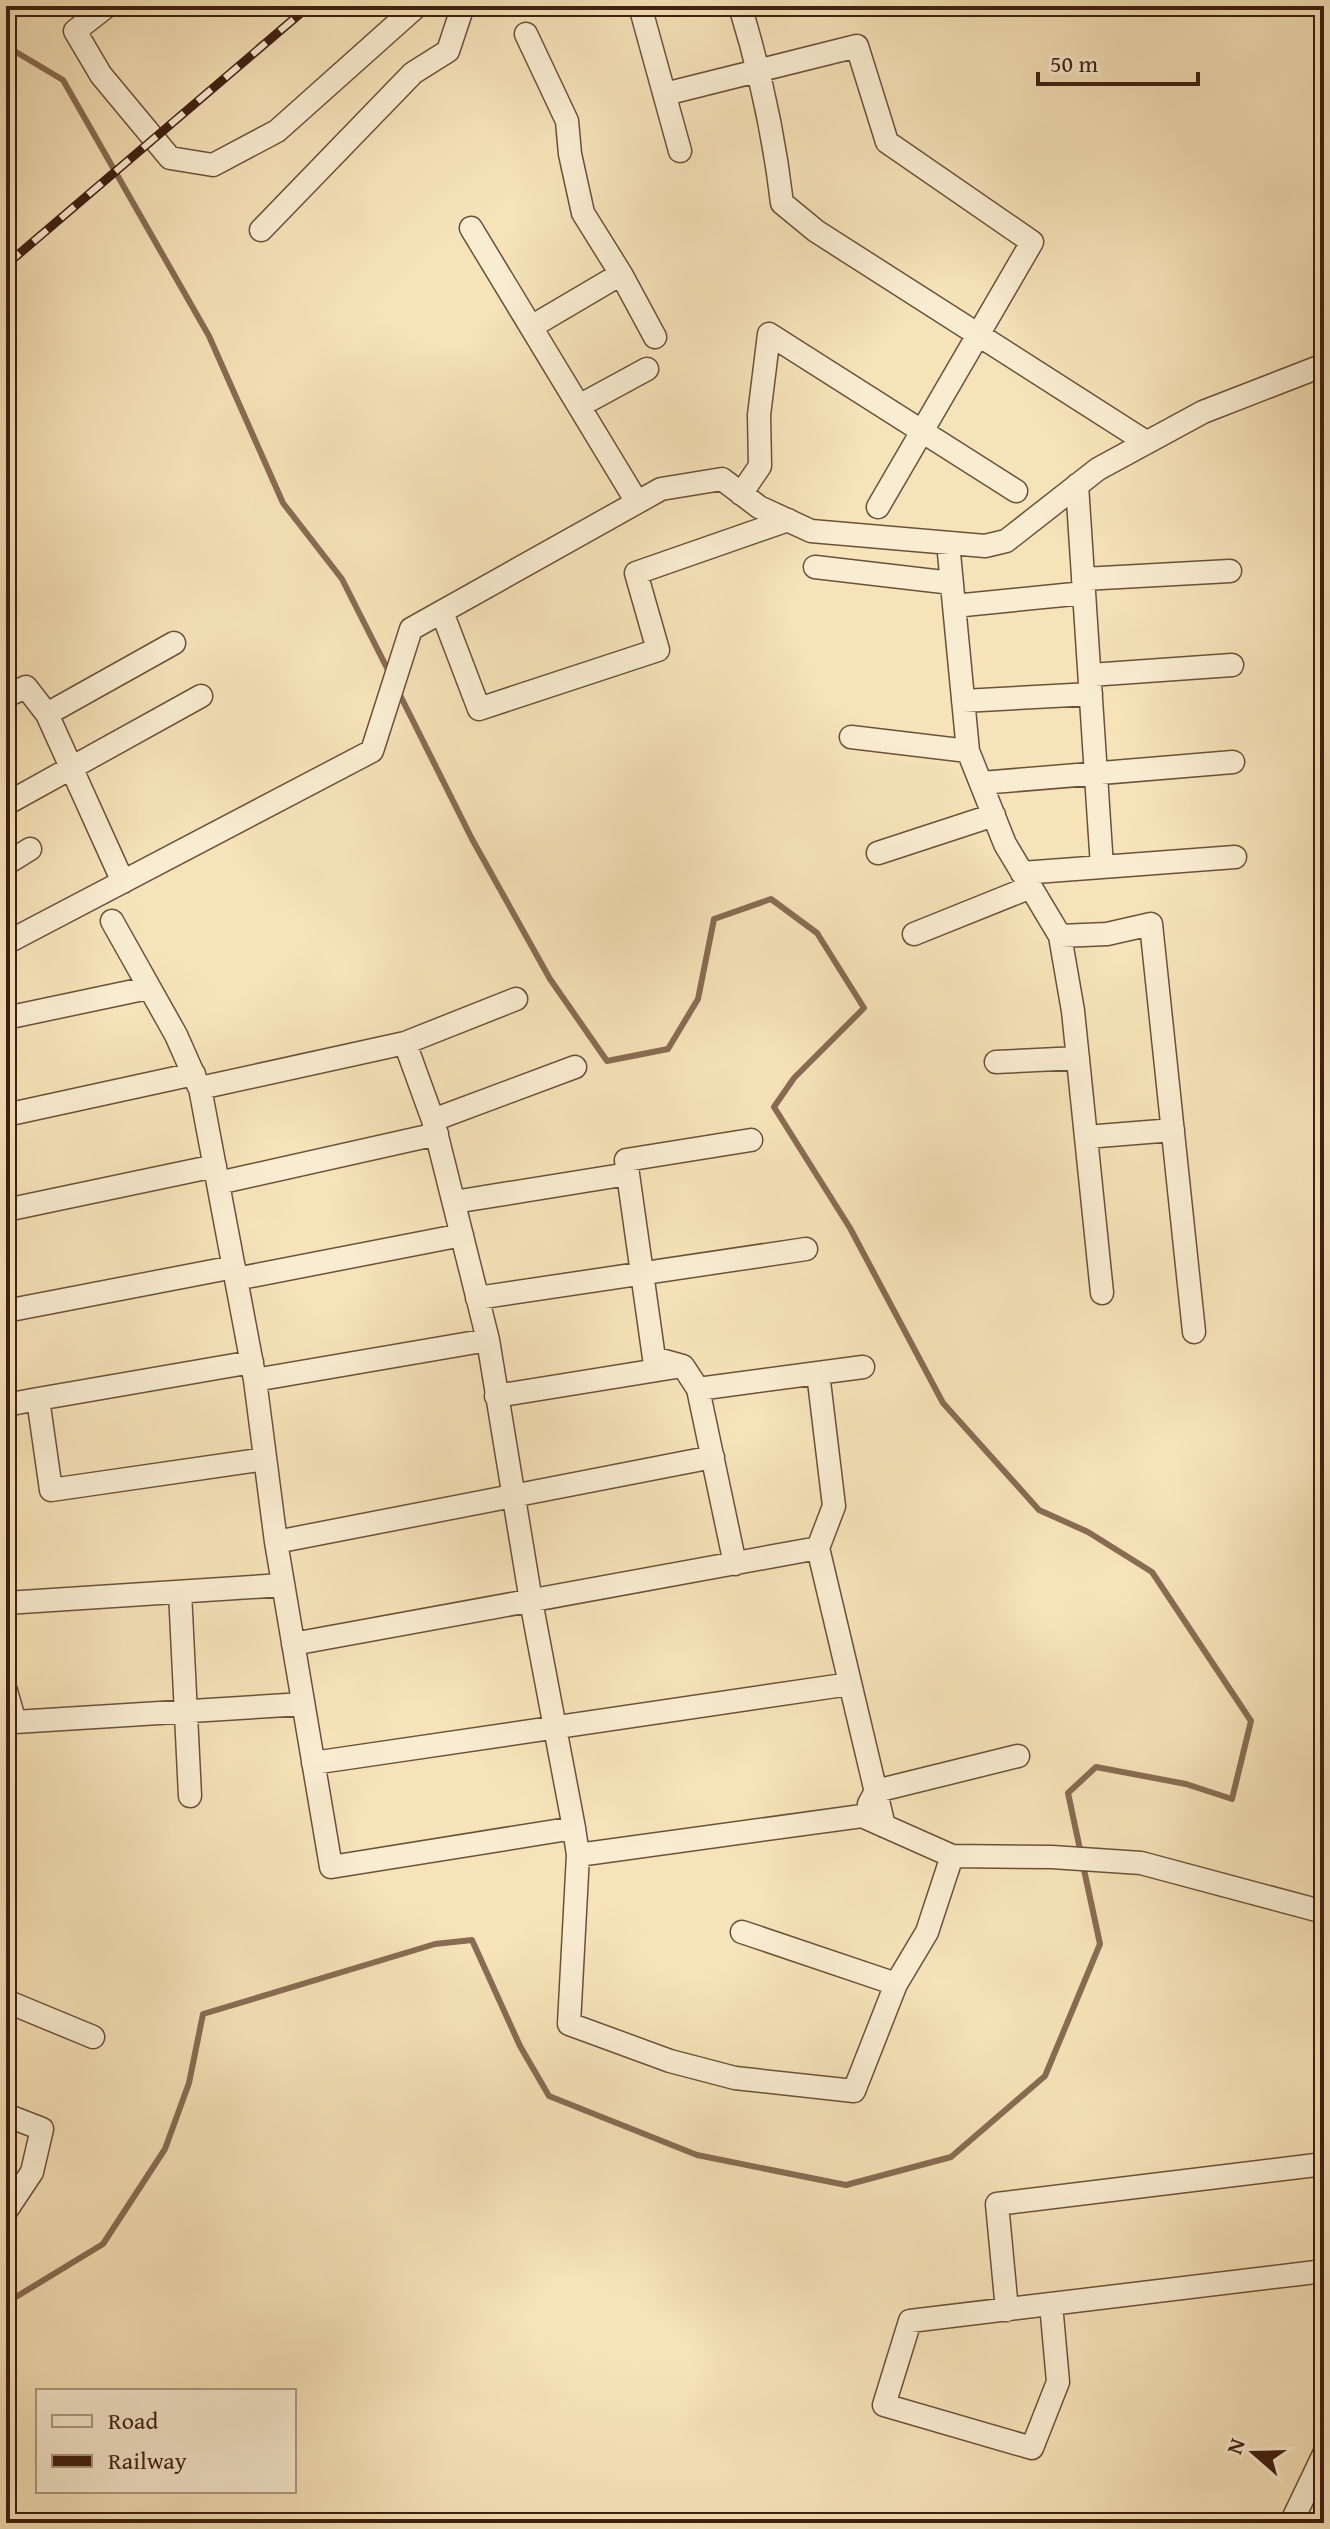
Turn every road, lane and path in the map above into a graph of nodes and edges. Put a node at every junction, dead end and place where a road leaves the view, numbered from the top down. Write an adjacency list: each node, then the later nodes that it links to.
1 (107, 6): 2 (street)
2 (417, 6)
3 (463, 6): 11 (street)
4 (640, 6): 8 (street)
5 (740, 6): 7 (street)
6 (526, 34): 12 (street)
7 (759, 71): 8 (street); 14 (street); 14 (street)
8 (665, 94): 9 (street)
9 (680, 151)
10 (471, 228): 13 (street)
11 (261, 230)
12 (621, 274): 13 (street); 15 (street)
13 (531, 327): 18 (street)
14 (978, 335): 19 (street); 20 (street)
15 (655, 337)
16 (1324, 365): 20 (street)
17 (647, 369): 18 (street)
18 (579, 406): 24 (street)
19 (922, 431): 22 (street); 23 (street); 25 (street)
20 (1146, 442): 21 (street)
21 (1077, 485): 27 (street); 31 (street)
22 (1016, 491)
23 (741, 494): 24 (street); 26 (street)
24 (637, 502): 33 (street)
25 (878, 507)
26 (788, 520): 27 (street); 33 (street)
27 (948, 543): 30 (street)
28 (815, 567): 30 (street)
29 (1230, 571): 31 (street)
30 (952, 583): 32 (street)
31 (1084, 586): 32 (street); 36 (street)
32 (954, 606): 39 (street)
33 (442, 612): 55 (street)
34 (174, 643): 40 (street)
35 (1232, 665): 36 (street)
36 (1090, 685): 39 (street); 45 (street)
37 (6, 696): 40 (street)
38 (201, 696): 44 (street)
39 (963, 701): 42 (street)
40 (47, 714): 44 (street)
41 (851, 737): 42 (street)
42 (968, 751): 46 (street)
43 (1233, 762): 45 (street)
44 (70, 768): 47 (street); 55 (street)
45 (1096, 773): 46 (street); 53 (street)
46 (981, 783): 48 (street)
47 (6, 804)
48 (994, 815): 50 (street); 54 (street)
49 (30, 849): 52 (street)
50 (878, 853)
51 (1235, 857): 53 (street)
52 (6, 864)
53 (1102, 867): 54 (street)
54 (1026, 880): 57 (street); 58 (street)
55 (123, 882): 59 (street)
56 (112, 921): 60 (street)
57 (914, 934)
58 (1060, 936): 64 (street); 70 (street)
59 (6, 943)
60 (148, 988): 62 (street); 67 (street)
61 (516, 999): 63 (street)
62 (6, 1018)
63 (405, 1043): 67 (street); 69 (street)
64 (1078, 1058): 65 (street); 71 (street)
65 (996, 1062)
66 (575, 1067): 69 (street)
67 (197, 1081): 68 (street); 73 (street)
68 (6, 1115)
69 (435, 1127): 73 (street); 75 (street)
70 (1173, 1130): 71 (street); 84 (street)
71 (1086, 1137): 81 (street)
72 (751, 1140): 74 (street)
73 (216, 1174): 76 (street); 79 (street)
74 (628, 1174): 75 (street); 80 (street)
75 (454, 1202): 77 (street)
76 (6, 1210)
77 (462, 1235): 79 (street); 82 (street)
78 (806, 1249): 80 (street)
79 (235, 1273): 83 (street); 88 (street)
80 (642, 1273): 82 (street); 86 (street)
81 (1102, 1293)
82 (477, 1298): 85 (street)
83 (6, 1311)
84 (1194, 1332)
85 (488, 1340): 88 (street); 91 (street)
86 (683, 1366): 90 (street); 91 (street)
87 (863, 1367): 89 (street)
88 (253, 1371): 92 (street); 95 (street)
89 (818, 1373): 90 (street); 98 (street)
90 (698, 1389): 94 (street)
91 (496, 1396): 96 (street)
92 (38, 1399): 93 (street); 95 (street)
93 (6, 1405)
94 (713, 1457): 96 (street); 99 (street)
95 (265, 1459): 97 (street)
96 (513, 1496): 97 (street); 102 (street)
97 (276, 1542): 100 (street)
98 (818, 1548): 99 (street); 105 (street)
99 (735, 1564): 102 (street)
100 (283, 1585): 101 (street); 104 (street)
101 (180, 1592): 103 (street); 108 (street)
102 (531, 1601): 104 (street); 110 (street)
103 (6, 1603)
104 (293, 1644): 107 (street)
105 (850, 1684): 110 (street); 113 (street)
106 (6, 1691): 109 (street)
107 (303, 1704): 108 (street); 112 (street)
108 (186, 1711): 109 (street); 114 (street)
109 (10, 1718)
110 (555, 1728): 112 (street); 117 (street)
111 (1018, 1756): 113 (street)
112 (313, 1763): 117 (street)
113 (876, 1791): 115 (street); 116 (street)
114 (190, 1796)
115 (862, 1816): 116 (street); 118 (street)
116 (884, 1826): 119 (street)
117 (574, 1828): 118 (street)
118 (578, 1855): 122 (street)
119 (952, 1856): 120 (street); 122 (street)
120 (1324, 1912)
121 (742, 1932): 122 (street)
122 (896, 1984)
123 (6, 2001): 124 (street)
124 (93, 2037)
125 (6, 2115): 127 (street)
126 (1324, 2164): 130 (street)
127 (6, 2211)
128 (1324, 2271): 129 (street)
129 (1051, 2304): 130 (street); 130 (street)
130 (1007, 2310)
131 (1324, 2456): 132 (street)
132 (1291, 2523)

